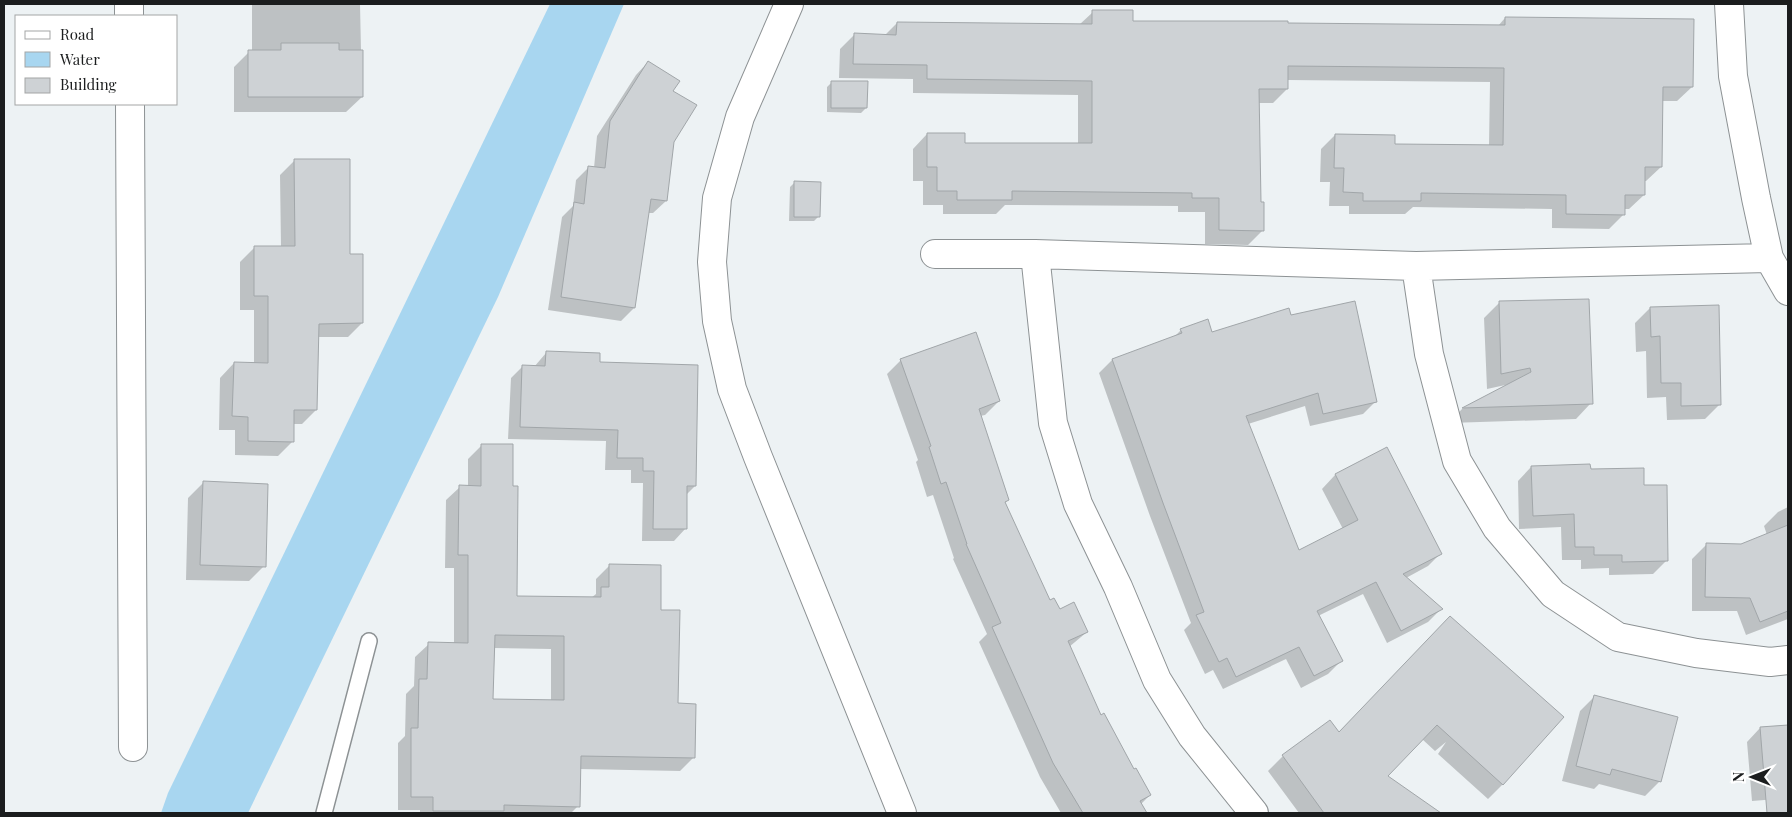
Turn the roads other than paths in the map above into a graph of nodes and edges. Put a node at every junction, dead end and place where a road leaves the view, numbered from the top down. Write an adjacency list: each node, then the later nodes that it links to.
1 (789, 4): 13 (street)
2 (1728, 4): 6 (street)
3 (130, 105): 11 (street)
4 (935, 254): 5 (street)
5 (1035, 254): 7 (street); 14 (street)
6 (1770, 258): 7 (street); 8 (street)
7 (1416, 266): 10 (street)
8 (1788, 291)
9 (369, 641): 12 (lane)
10 (1788, 660)
11 (133, 747)
12 (324, 813)
13 (902, 813)
14 (1254, 813)

